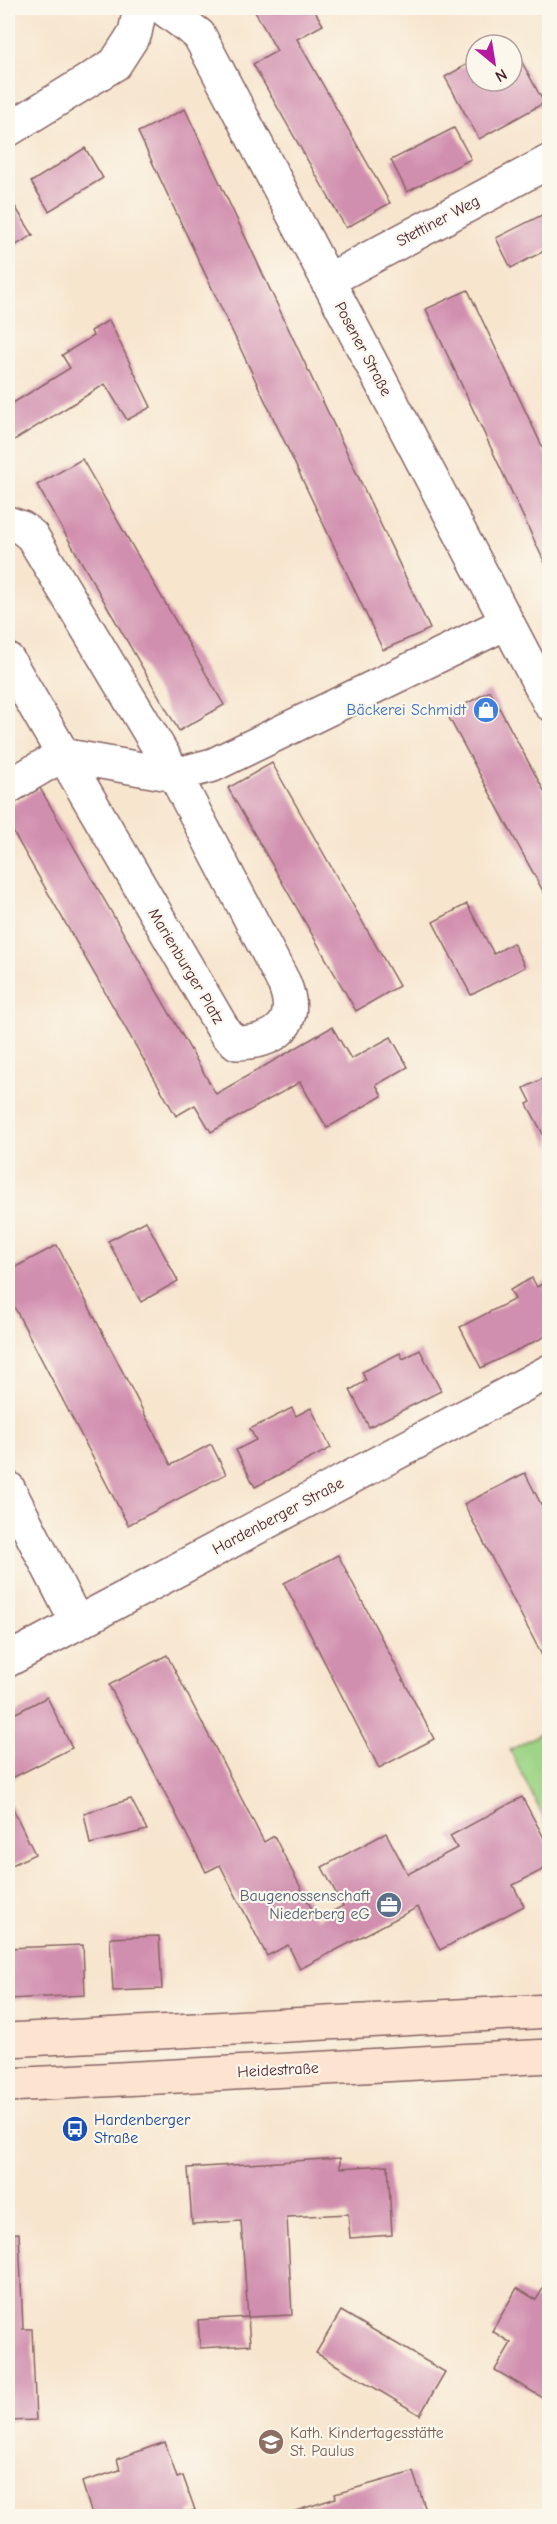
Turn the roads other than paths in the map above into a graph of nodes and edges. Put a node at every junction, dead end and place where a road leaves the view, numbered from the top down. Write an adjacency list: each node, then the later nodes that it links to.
1 (140, 8): 3 (street)
2 (163, 8): 5 (street, Posener Straße)
3 (8, 130)
4 (549, 161): 5 (street, Stettiner Weg)
5 (327, 281): 7 (street, Posener Straße)
6 (8, 524): 11 (street, Marienburger Platz)
7 (506, 623): 9 (street, Posener Straße); 11 (street)
8 (8, 660): 10 (street, Marienburger Platz)
9 (549, 704)
10 (62, 755): 11 (street); 11 (street, Marienburger Platz); 12 (street)
11 (175, 775)
12 (8, 787)
13 (549, 1371): 15 (street, Hardenberger Straße)
14 (8, 1488): 15 (street)
15 (77, 1623): 16 (street, Hardenberger Straße)
16 (8, 1660)
17 (549, 2011): 18 (main road)
18 (8, 2040)
19 (549, 2056): 20 (main road, Heidestraße)
20 (8, 2085)

